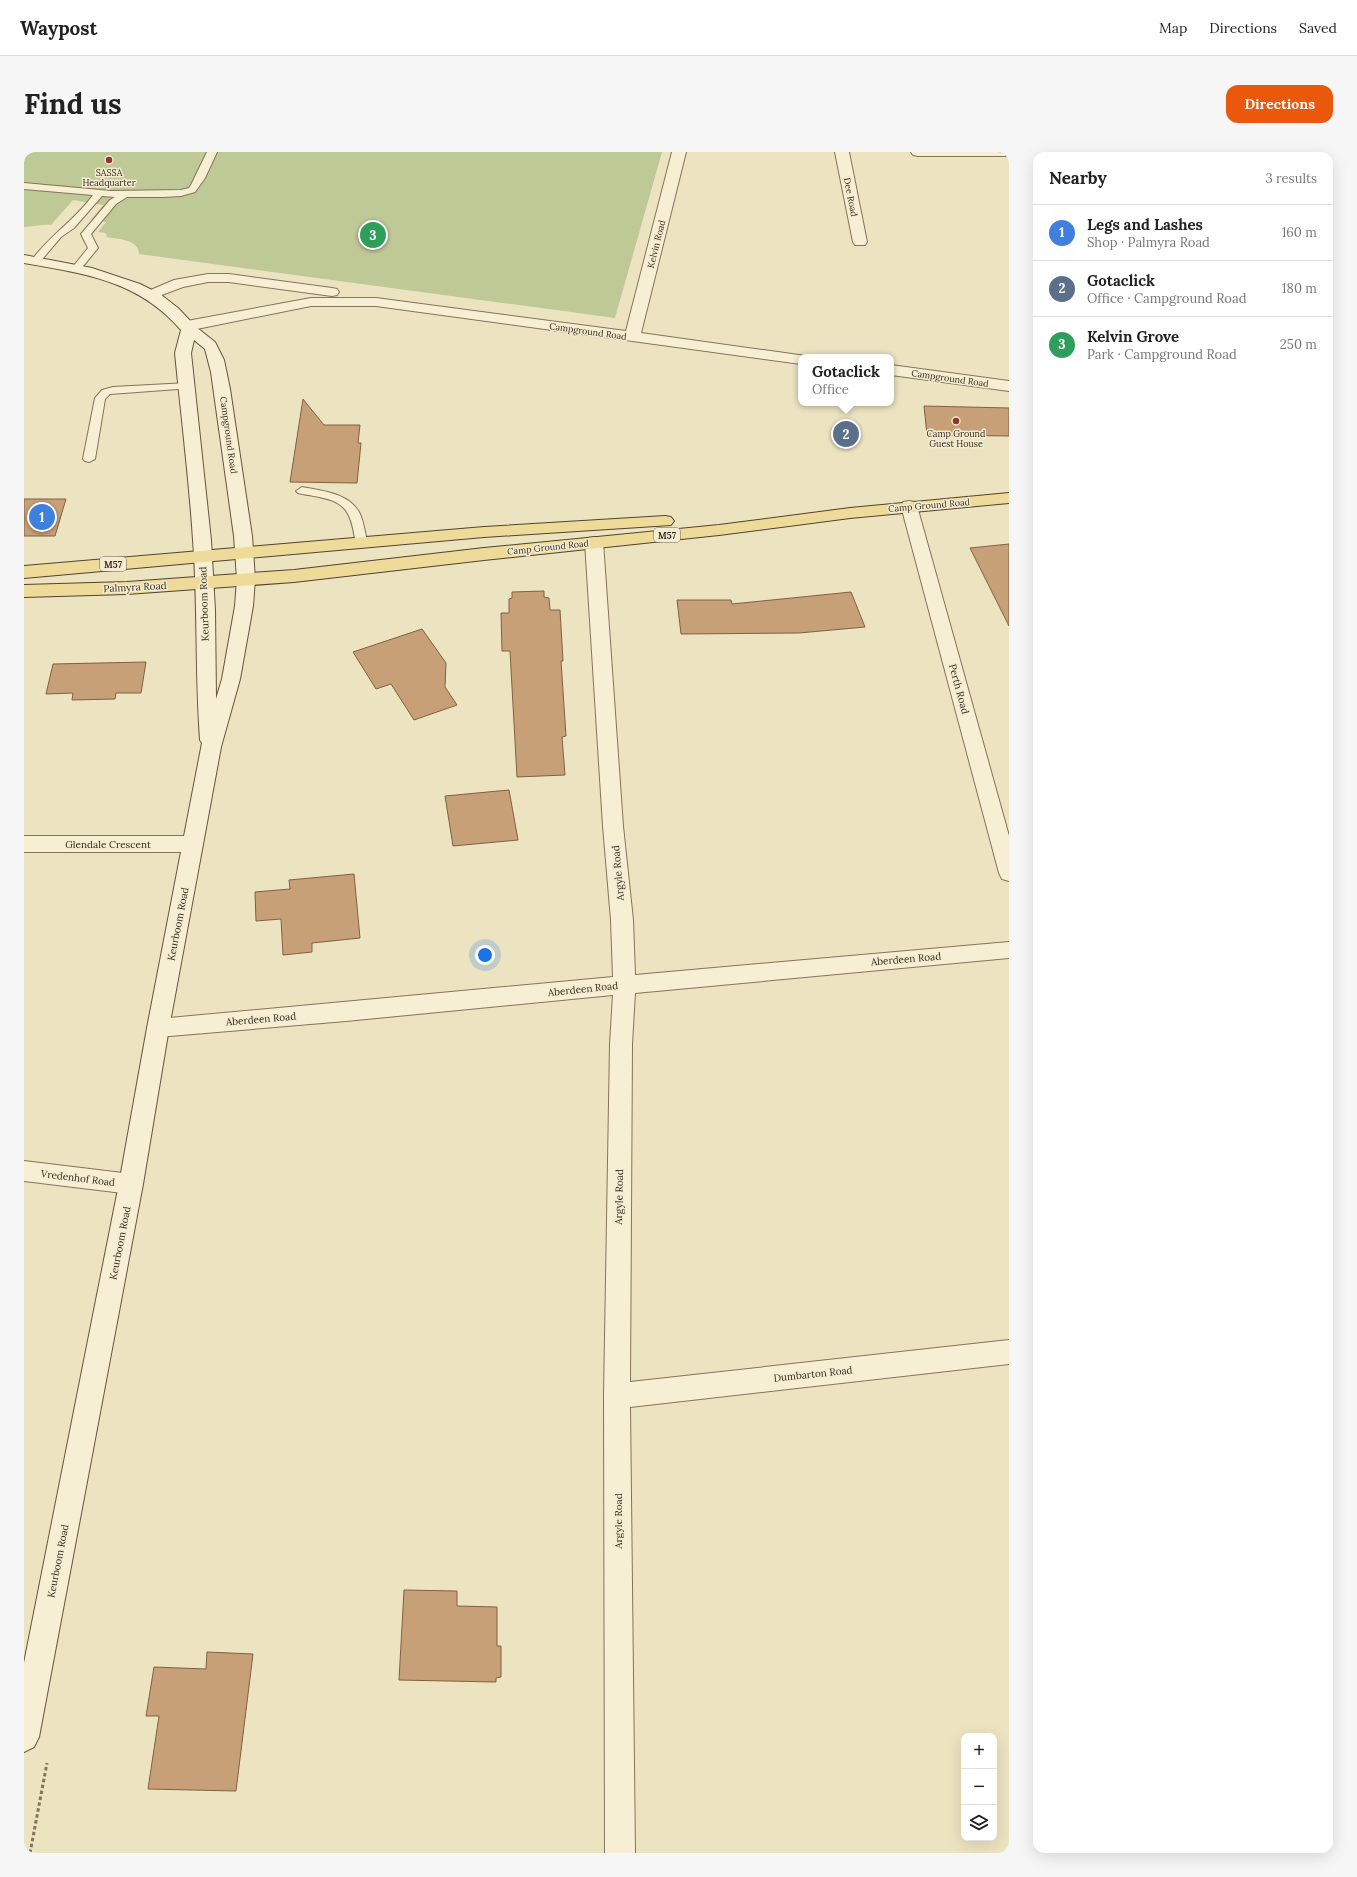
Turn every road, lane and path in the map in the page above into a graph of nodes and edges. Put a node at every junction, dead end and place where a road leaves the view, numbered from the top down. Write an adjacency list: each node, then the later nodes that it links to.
1 (212, 152): 9 (lane)
2 (679, 152): 17 (street, Kelvin Road)
3 (842, 152): 11 (street, Dee Road)
4 (918, 152): 5 (street)
5 (1009, 152)
6 (24, 186): 7 (lane)
7 (90, 191): 8 (lane); 10 (lane)
8 (100, 192): 9 (lane); 10 (lane)
9 (125, 194): 13 (lane)
10 (58, 235): 12 (lane)
11 (860, 242)
12 (30, 260): 13 (street, Campground Road)
13 (77, 268): 14 (street, Campground Road)
14 (151, 295): 15 (street, Campground Road); 16 (street, Campground Road)
15 (376, 302): 16 (street, Campground Road); 17 (street, Campground Road)
16 (188, 328): 20 (street); 29 (street, Campground Road)
17 (632, 337): 18 (street, Campground Road)
18 (798, 359)
19 (894, 370): 21 (street, Campground Road)
20 (188, 386): 22 (lane); 30 (street)
21 (1009, 386)
22 (89, 459)
23 (302, 491): 28 (lane)
24 (1009, 498): 25 (main road, Camp Ground Road / M57)
25 (910, 506): 26 (main road, Camp Ground Road / M57); 38 (street, Perth Road)
26 (850, 513): 27 (main road, Camp Ground Road / M57); 28 (main road, Camp Ground Road / M57)
27 (594, 542): 32 (main road, Camp Ground Road / M57); 40 (street, Argyle Road)
28 (362, 544): 29 (main road, Camp Ground Road / M57)
29 (244, 553): 30 (main road, M57); 32 (street, Keurboom Road)
30 (202, 557): 31 (main road, M57); 33 (street, Keurboom Road)
31 (24, 572)
32 (246, 579): 33 (main road, Palmyra Road / M57); 35 (street, Keurboom Road)
33 (204, 583): 34 (main road, Palmyra Road / M57); 35 (street, Keurboom Road)
34 (24, 591)
35 (211, 747): 37 (street, Keurboom Road)
36 (24, 844): 37 (street, Glendale Crescent)
37 (193, 844): 41 (street, Keurboom Road)
38 (1009, 872)
39 (1009, 950): 40 (street, Aberdeen Road)
40 (624, 985): 41 (street, Aberdeen Road); 45 (street, Argyle Road)
41 (158, 1028): 43 (street, Keurboom Road)
42 (24, 1171): 43 (street, Vredenhof Road)
43 (131, 1184): 46 (street, Keurboom Road)
44 (1009, 1352): 45 (street, Dumbarton Road)
45 (617, 1396): 47 (street, Argyle Road)
46 (24, 1737)
47 (620, 1853)

